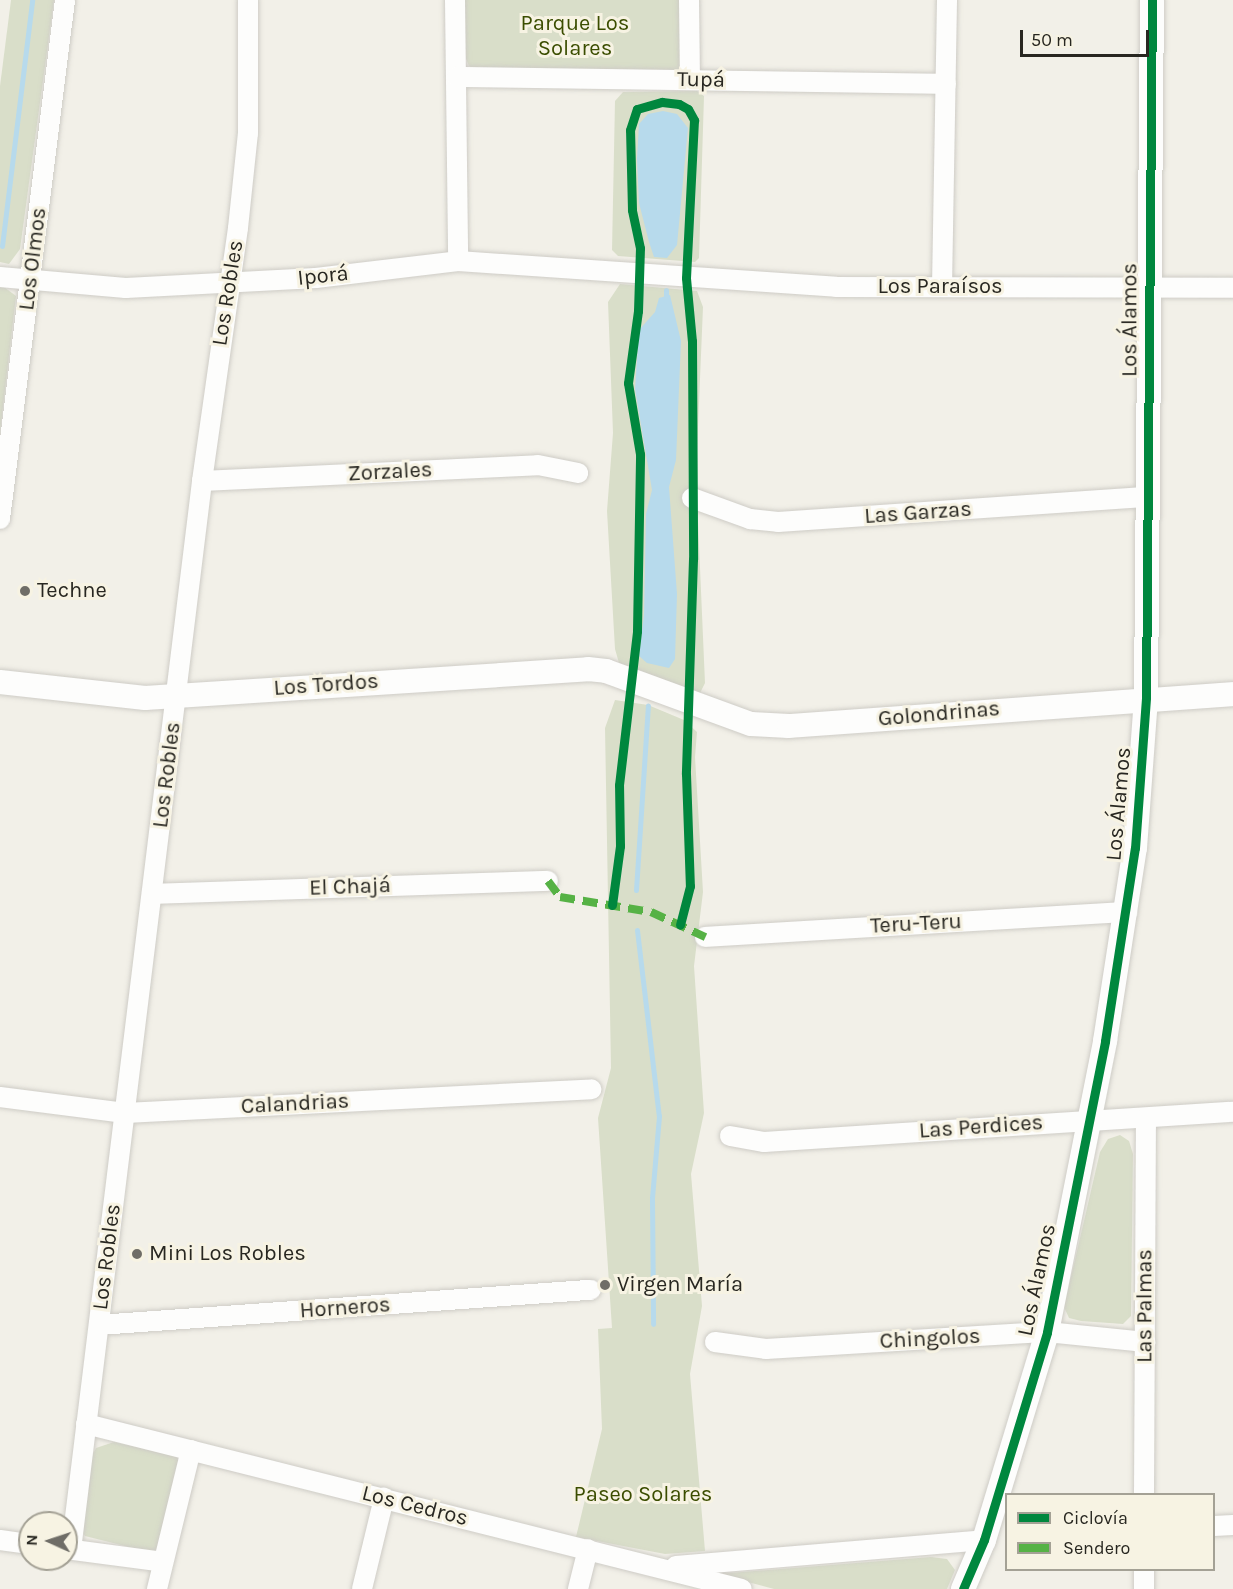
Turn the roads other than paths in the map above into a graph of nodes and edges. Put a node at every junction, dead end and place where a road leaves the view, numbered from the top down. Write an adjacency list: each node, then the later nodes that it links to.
1 (65, 0): 13 (street, Los Olmos)
2 (248, 0): 14 (street, Los Robles)
3 (455, 0): 7 (street)
4 (689, 0): 8 (street)
5 (947, 0): 9 (street)
6 (1152, 0): 16 (street, Los Álamos)
7 (457, 77): 8 (street, Tupá); 10 (street)
8 (690, 80): 9 (street, Tupá)
9 (946, 84): 15 (street)
10 (458, 261): 11 (street, Iporá); 14 (street, Iporá)
11 (647, 275): 15 (street, Los Paraísos)
12 (0, 277): 13 (street, Iporá)
13 (30, 279): 14 (street, Iporá); 22 (street, Los Olmos)
14 (228, 285): 19 (street, Los Robles)
15 (942, 287): 16 (street, Los Paraísos)
16 (1150, 288): 17 (street, Los Paraísos); 20 (street, Los Álamos)
17 (1233, 288)
18 (578, 473): 19 (street, Zorzales)
19 (202, 481): 26 (street, Los Robles)
20 (1148, 497): 21 (street, Las Garzas); 27 (street, Los Álamos)
21 (692, 498)
22 (0, 519)
23 (0, 682): 26 (street, Los Tordos)
24 (650, 688): 26 (street, Los Tordos); 27 (street, Golondrinas)
25 (1233, 694): 27 (street, Golondrinas)
26 (176, 696): 29 (street, Los Robles)
27 (1146, 697): 30 (street, Los Álamos)
28 (548, 881): 29 (street, El Chajá)
29 (152, 894): 35 (street, Los Robles)
30 (1127, 912): 31 (street, Teru-Teru); 37 (street, Los Álamos)
31 (705, 937)
32 (591, 1089): 35 (street, Calandrias)
33 (0, 1097): 35 (street, Calandrias)
34 (1233, 1112): 36 (street, Las Perdices)
35 (125, 1113): 40 (street, Los Robles)
36 (1146, 1118): 37 (street, Las Perdices); 43 (street, Las Palmas)
37 (1090, 1120): 38 (street, Las Perdices); 41 (street, Los Álamos)
38 (730, 1136)
39 (591, 1290): 40 (street, Horneros)
40 (99, 1325): 44 (street, Los Robles)
41 (1047, 1332): 42 (street, Chingolos); 43 (street, Chingolos); 52 (street, Los Álamos)
42 (715, 1342)
43 (1145, 1342): 46 (street, Las Palmas)
44 (86, 1424): 45 (street, Los Cedros); 48 (street, Los Robles)
45 (191, 1450): 47 (street, Los Cedros); 56 (street)
46 (1144, 1493)
47 (384, 1498): 54 (street, Los Cedros); 60 (street)
48 (73, 1511)
49 (1233, 1525): 50 (street)
50 (1215, 1526)
51 (0, 1540): 53 (street)
52 (984, 1540): 57 (street); 63 (street, Los Álamos)
53 (18, 1542)
54 (588, 1549): 57 (street, Los Cedros); 61 (street)
55 (78, 1550): 56 (street)
56 (163, 1563): 59 (street)
57 (664, 1567): 62 (street, Los Cedros)
58 (1144, 1571): 64 (street)
59 (157, 1589)
60 (362, 1589)
61 (578, 1589)
62 (742, 1589)
63 (963, 1589)
64 (1144, 1589)

